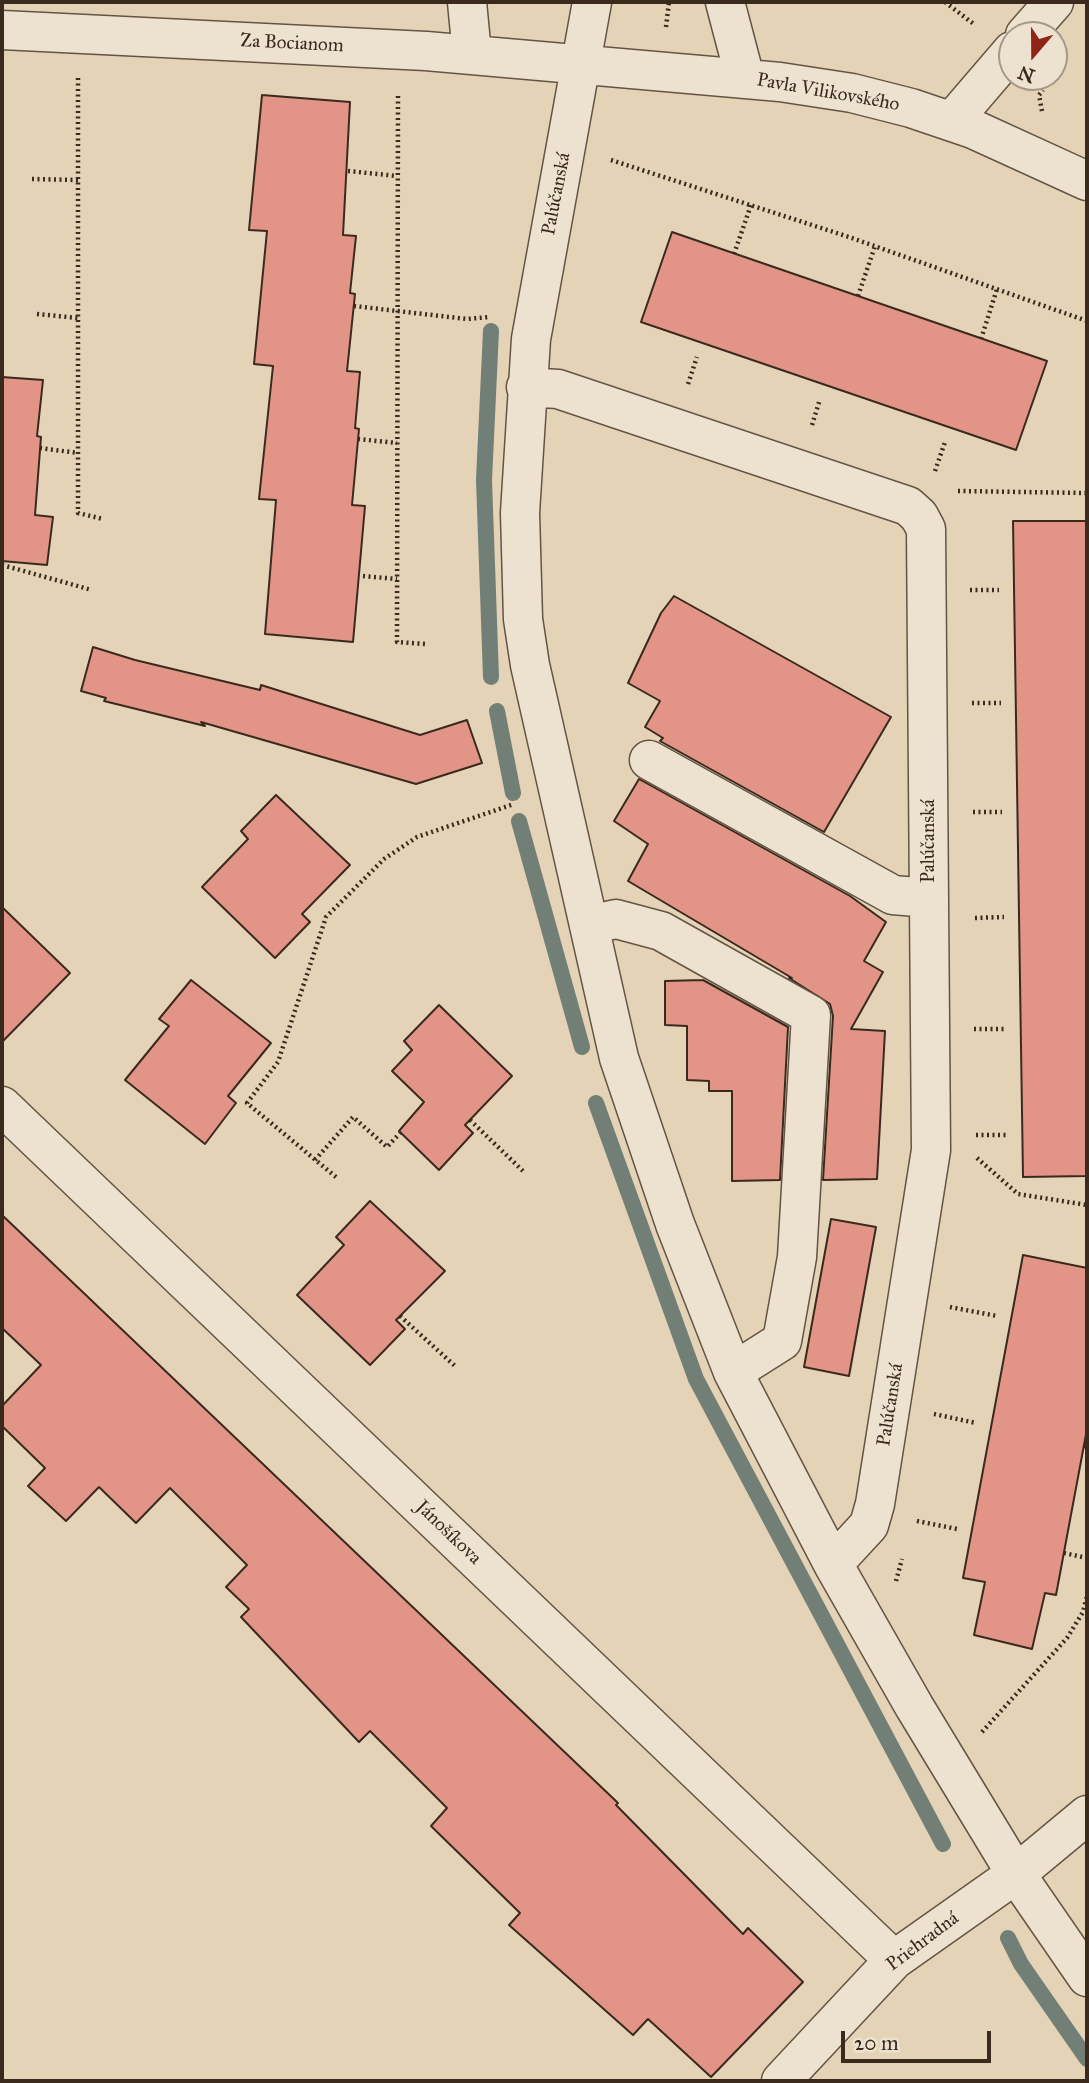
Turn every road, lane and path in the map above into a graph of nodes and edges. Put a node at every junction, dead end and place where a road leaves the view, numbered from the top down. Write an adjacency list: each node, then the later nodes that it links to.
1 (467, 2): 9 (street)
2 (592, 2): 10 (street, Palúčanská)
3 (726, 2): 12 (street, Pavla Vilikovského)
4 (1054, 2): 5 (street)
5 (1038, 21)
6 (2, 30): 7 (street, Za Bocianom)
7 (78, 34): 8 (street, Za Bocianom); 20 (path)
8 (398, 50): 9 (street, Za Bocianom); 18 (path)
9 (472, 54): 10 (street, Za Bocianom)
10 (582, 67): 12 (street, Pavla Vilikovského); 32 (street, Palúčanská)
11 (998, 67): 15 (street)
12 (745, 78): 15 (street, Pavla Vilikovského)
13 (1042, 91): 14 (path)
14 (1046, 117)
15 (952, 121): 21 (street, Pavla Vilikovského)
16 (610, 159): 22 (path)
17 (348, 171): 18 (path)
18 (397, 176): 28 (path)
19 (32, 179): 20 (path)
20 (78, 180): 30 (path)
21 (1087, 181)
22 (751, 205): 23 (path); 24 (path)
23 (875, 247): 25 (path); 26 (path)
24 (734, 254)
25 (997, 289): 31 (path); 33 (path)
26 (858, 296)
27 (354, 306): 28 (path)
28 (397, 310): 32 (path); 41 (path)
29 (37, 314): 30 (path)
30 (78, 318): 43 (path)
31 (1087, 321)
32 (534, 324): 35 (street, Palúčanská)
33 (981, 339)
34 (697, 357): 36 (path)
35 (526, 387): 58 (street, Palúčanská); 61 (street, Palúčanská)
36 (687, 388)
37 (820, 399): 38 (path)
38 (811, 426)
39 (358, 439): 41 (path)
40 (944, 442): 44 (path)
41 (397, 443): 50 (path)
42 (40, 448): 43 (path)
43 (78, 453): 47 (path)
44 (931, 482)
45 (958, 491): 46 (path)
46 (1087, 493)
47 (103, 519)
48 (2, 565): 51 (path)
49 (363, 576): 50 (path)
50 (397, 579): 54 (path)
51 (92, 590)
52 (962, 590): 53 (path)
53 (999, 590)
54 (425, 644)
55 (964, 703): 56 (path)
56 (1000, 703)
57 (649, 760): 61 (street)
58 (559, 792): 64 (street, Palúčanská); 73 (path)
59 (965, 812): 60 (path)
60 (1002, 812)
61 (929, 898): 88 (street, Palúčanská)
62 (1004, 917): 63 (path)
63 (967, 918)
64 (589, 925): 81 (street, Palúčanská); 81 (street)
65 (970, 1029): 66 (path)
66 (1006, 1029)
67 (2, 1106): 93 (street, Jánošíkova)
68 (470, 1120): 74 (path)
69 (400, 1133): 73 (path)
70 (971, 1135): 71 (path)
71 (1007, 1135)
72 (970, 1151): 76 (path)
73 (315, 1160): 75 (path)
74 (524, 1172)
75 (336, 1177)
76 (1087, 1205)
77 (949, 1307): 79 (path)
78 (400, 1316): 80 (path)
79 (997, 1316)
80 (455, 1366)
81 (733, 1372): 88 (street, Palúčanská)
82 (930, 1413): 83 (path)
83 (976, 1423)
84 (909, 1519): 85 (path)
85 (957, 1529)
86 (1064, 1553): 87 (path)
87 (1087, 1558)
88 (833, 1564): 92 (street, Palúčanská)
89 (1087, 1596): 90 (path)
90 (981, 1733)
91 (1087, 1815): 92 (street, Priehradná)
92 (1016, 1874): 93 (street, Priehradná); 94 (street, Palúčanská)
93 (894, 1960): 95 (street, Priehradná)
94 (1087, 1976)
95 (781, 2081)

